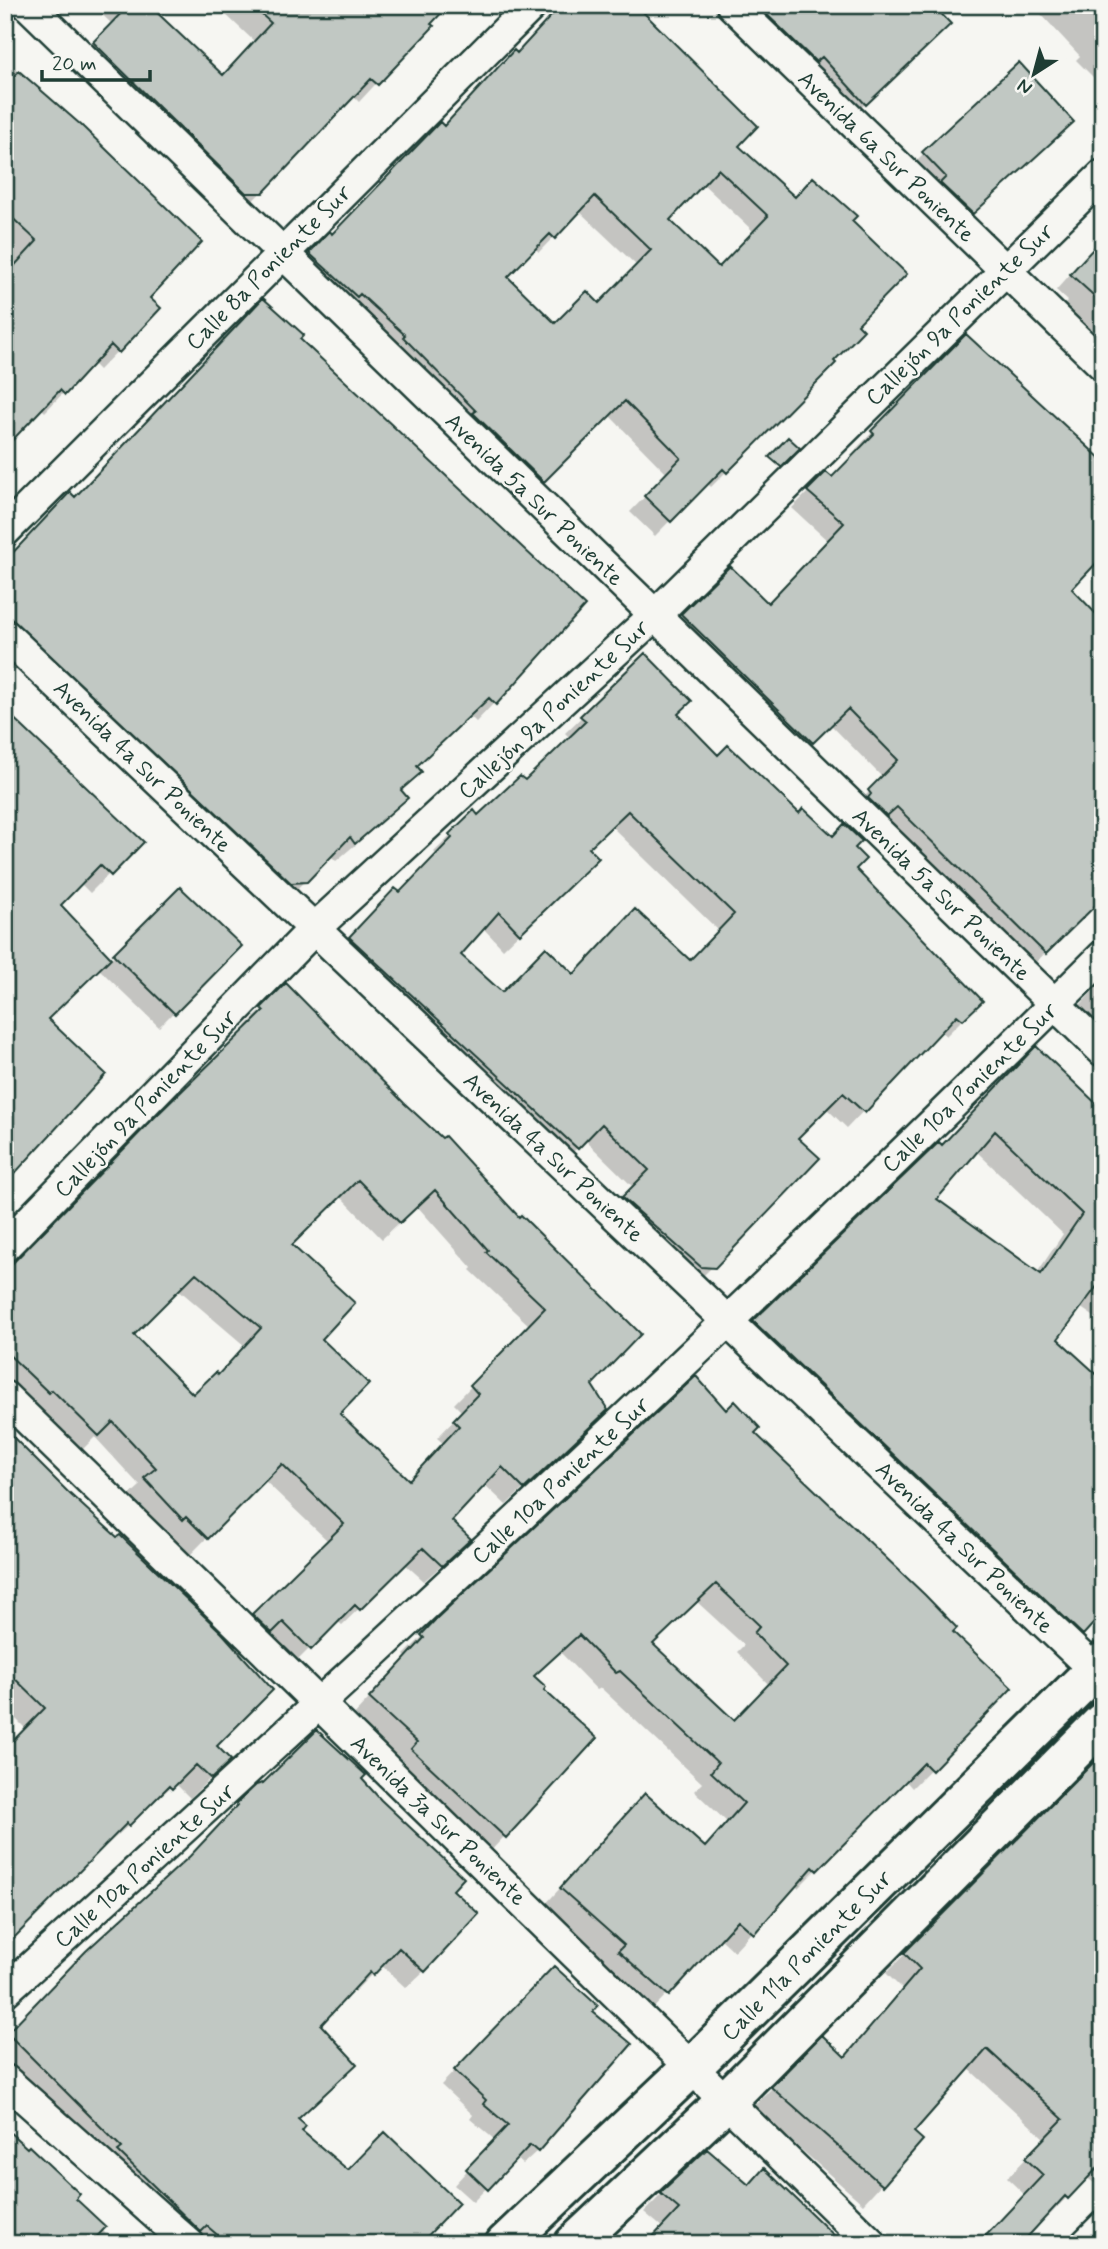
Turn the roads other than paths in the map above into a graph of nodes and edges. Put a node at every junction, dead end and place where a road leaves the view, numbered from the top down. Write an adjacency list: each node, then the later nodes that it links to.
1 (28, 5): 5 (street, Avenida 5a Sur Poniente)
2 (532, 5): 5 (street, Calle 8a Poniente Sur)
3 (732, 5): 6 (street, Avenida 6a Sur Poniente)
4 (1103, 174): 6 (street, Callejón 9a Poniente Sur)
5 (282, 252): 8 (street, Calle 8a Poniente Sur); 9 (street, Avenida 5a Sur Poniente)
6 (1004, 269): 7 (street, Avenida 6a Sur Poniente); 9 (street, Callejón 9a Poniente Sur)
7 (1103, 365)
8 (5, 531)
9 (655, 615): 11 (street, Callejón 9a Poniente Sur); 13 (street, Avenida 5a Sur Poniente)
10 (5, 635): 11 (street, Avenida 4a Sur Poniente)
11 (314, 929): 15 (street, Callejón 9a Poniente Sur); 16 (street, Avenida 4a Sur Poniente)
12 (1103, 956): 13 (street, Calle 10a Poniente Sur)
13 (1055, 1004): 14 (street, Avenida 5a Sur Poniente); 16 (street, Calle 10a Poniente Sur)
14 (1103, 1051)
15 (5, 1246)
16 (728, 1322): 18 (street, Avenida 4a Sur Poniente); 19 (street, Calle 10a Poniente Sur)
17 (5, 1397): 19 (street, Avenida 3a Sur Poniente)
18 (1100, 1670): 22 (main road, Calle 11a Poniente Sur)
19 (320, 1705): 21 (street, Calle 10a Poniente Sur); 22 (street, Avenida 3a Sur Poniente)
20 (1103, 1723): 24 (main road, Calle 11a Poniente Sur)
21 (5, 1992)
22 (692, 2067): 24 (street, Avenida 3a Sur Poniente); 27 (main road, Calle 11a Poniente Sur)
23 (5, 2080): 26 (street)
24 (726, 2101): 28 (main road, Calle 11a Poniente Sur); 29 (street, Avenida 3a Sur Poniente)
25 (1103, 2227): 30 (street)
26 (189, 2244)
27 (505, 2244)
28 (575, 2244)
29 (872, 2244)
30 (1086, 2244)

